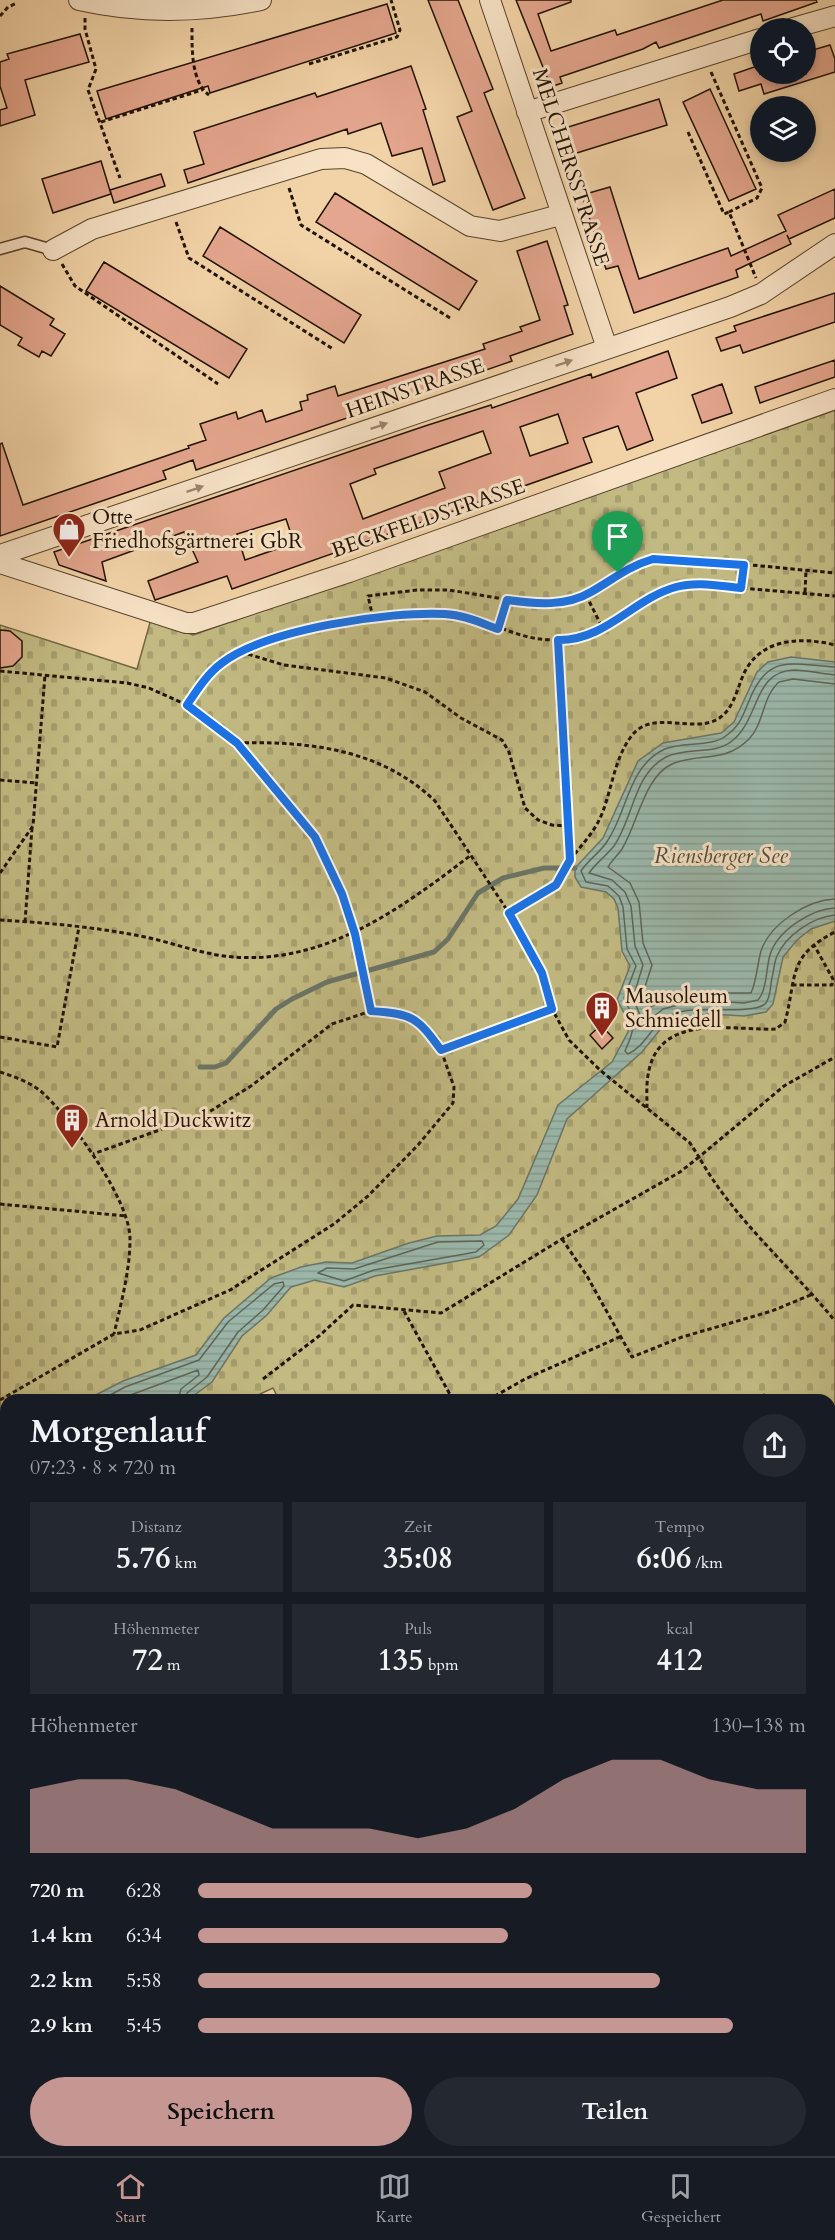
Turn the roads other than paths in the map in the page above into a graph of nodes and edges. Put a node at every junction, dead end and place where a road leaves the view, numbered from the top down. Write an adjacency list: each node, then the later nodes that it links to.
1 (261, 0): 3 (street)
2 (490, 0): 7 (street, MELCHERSSTRASSE)
3 (81, 1)
4 (835, 16): 5 (street)
5 (816, 21)
6 (750, 42): 7 (street)
7 (527, 112): 8 (street, MELCHERSSTRASSE)
8 (560, 215): 11 (street); 12 (street, MELCHERSSTRASSE)
9 (835, 244): 12 (street, HEINSTRASSE)
10 (0, 249): 11 (lane)
11 (53, 250)
12 (607, 348): 14 (street, HEINSTRASSE, one-way to 12)
13 (835, 399): 15 (street, BECKFELDSTRASSE)
14 (0, 555)
15 (0, 563)

